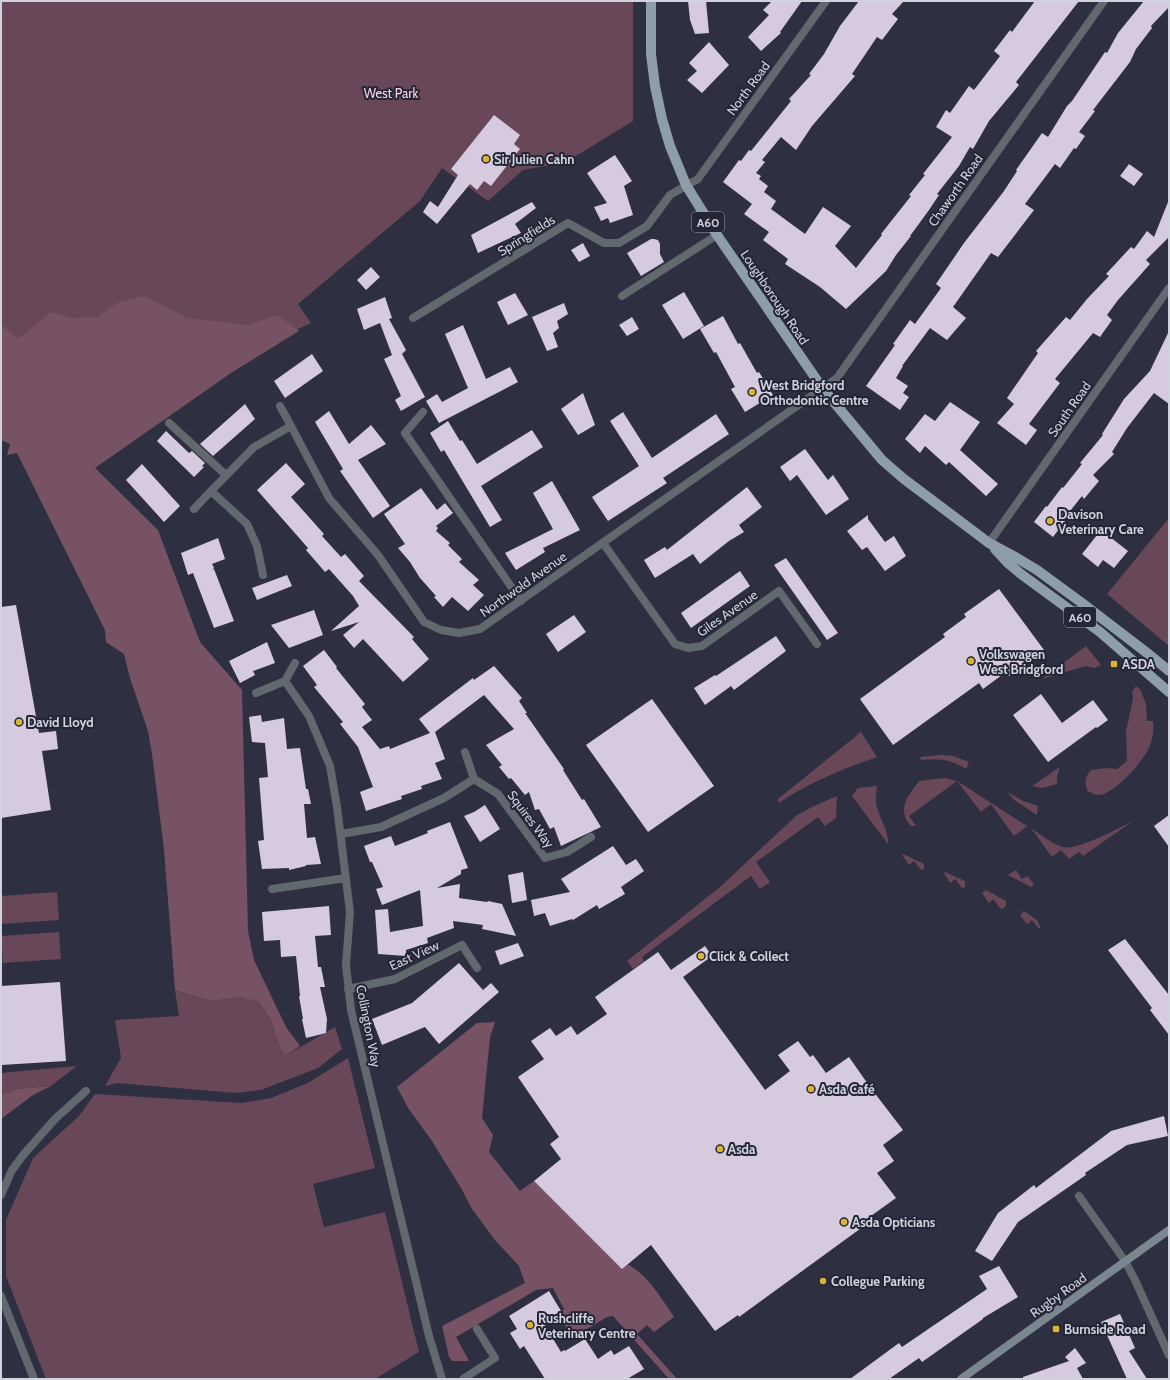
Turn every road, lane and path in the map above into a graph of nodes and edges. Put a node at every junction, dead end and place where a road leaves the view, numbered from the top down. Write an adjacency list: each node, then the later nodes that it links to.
1 (651, 1): 4 (main road, Loughborough Road / A60)
2 (826, 1): 4 (street, North Road)
3 (1104, 1): 9 (street, Chaworth Road)
4 (686, 186): 5 (main road, Loughborough Road / A60); 8 (street, Springfields)
5 (717, 235): 7 (street); 9 (main road, Loughborough Road / A60)
6 (1169, 288): 18 (street, South Road)
7 (622, 296)
8 (413, 318)
9 (822, 390): 17 (street, Northwold Avenue); 18 (main road, Loughborough Road / A60)
10 (280, 406): 13 (street, Northwold Avenue)
11 (423, 412): 20 (street)
12 (169, 423): 14 (street)
13 (291, 426): 14 (street); 20 (street, Northwold Avenue)
14 (226, 475): 15 (street)
15 (211, 491): 16 (street); 19 (street)
16 (194, 509)
17 (603, 543): 20 (street, Northwold Avenue); 21 (street, Giles Avenue)
18 (989, 543): 23 (main road, Loughborough Road / A60); 25 (main road, Loughborough Road / A60)
19 (263, 575)
20 (521, 601)
21 (816, 644)
22 (295, 663): 24 (street)
23 (1169, 671)
24 (285, 681): 26 (street); 29 (street, Collington Way)
25 (1169, 692)
26 (256, 693)
27 (465, 752): 28 (street)
28 (474, 779): 29 (street); 30 (street, Squires Way)
29 (341, 834): 31 (street, Collington Way)
30 (591, 836)
31 (346, 878): 32 (street); 34 (street, Collington Way)
32 (272, 889)
33 (477, 968): 34 (street, East View)
34 (348, 989): 44 (street, Collington Way)
35 (86, 1091): 36 (street)
36 (1, 1195)
37 (1079, 1196): 39 (street)
38 (1169, 1230): 39 (street, Rugby Road)
39 (1124, 1262): 42 (street); 46 (street, Rugby Road)
40 (1, 1296): 43 (street)
41 (477, 1329): 45 (street)
42 (1169, 1354)
43 (34, 1379)
44 (442, 1379)
45 (463, 1379)
46 (961, 1379)

